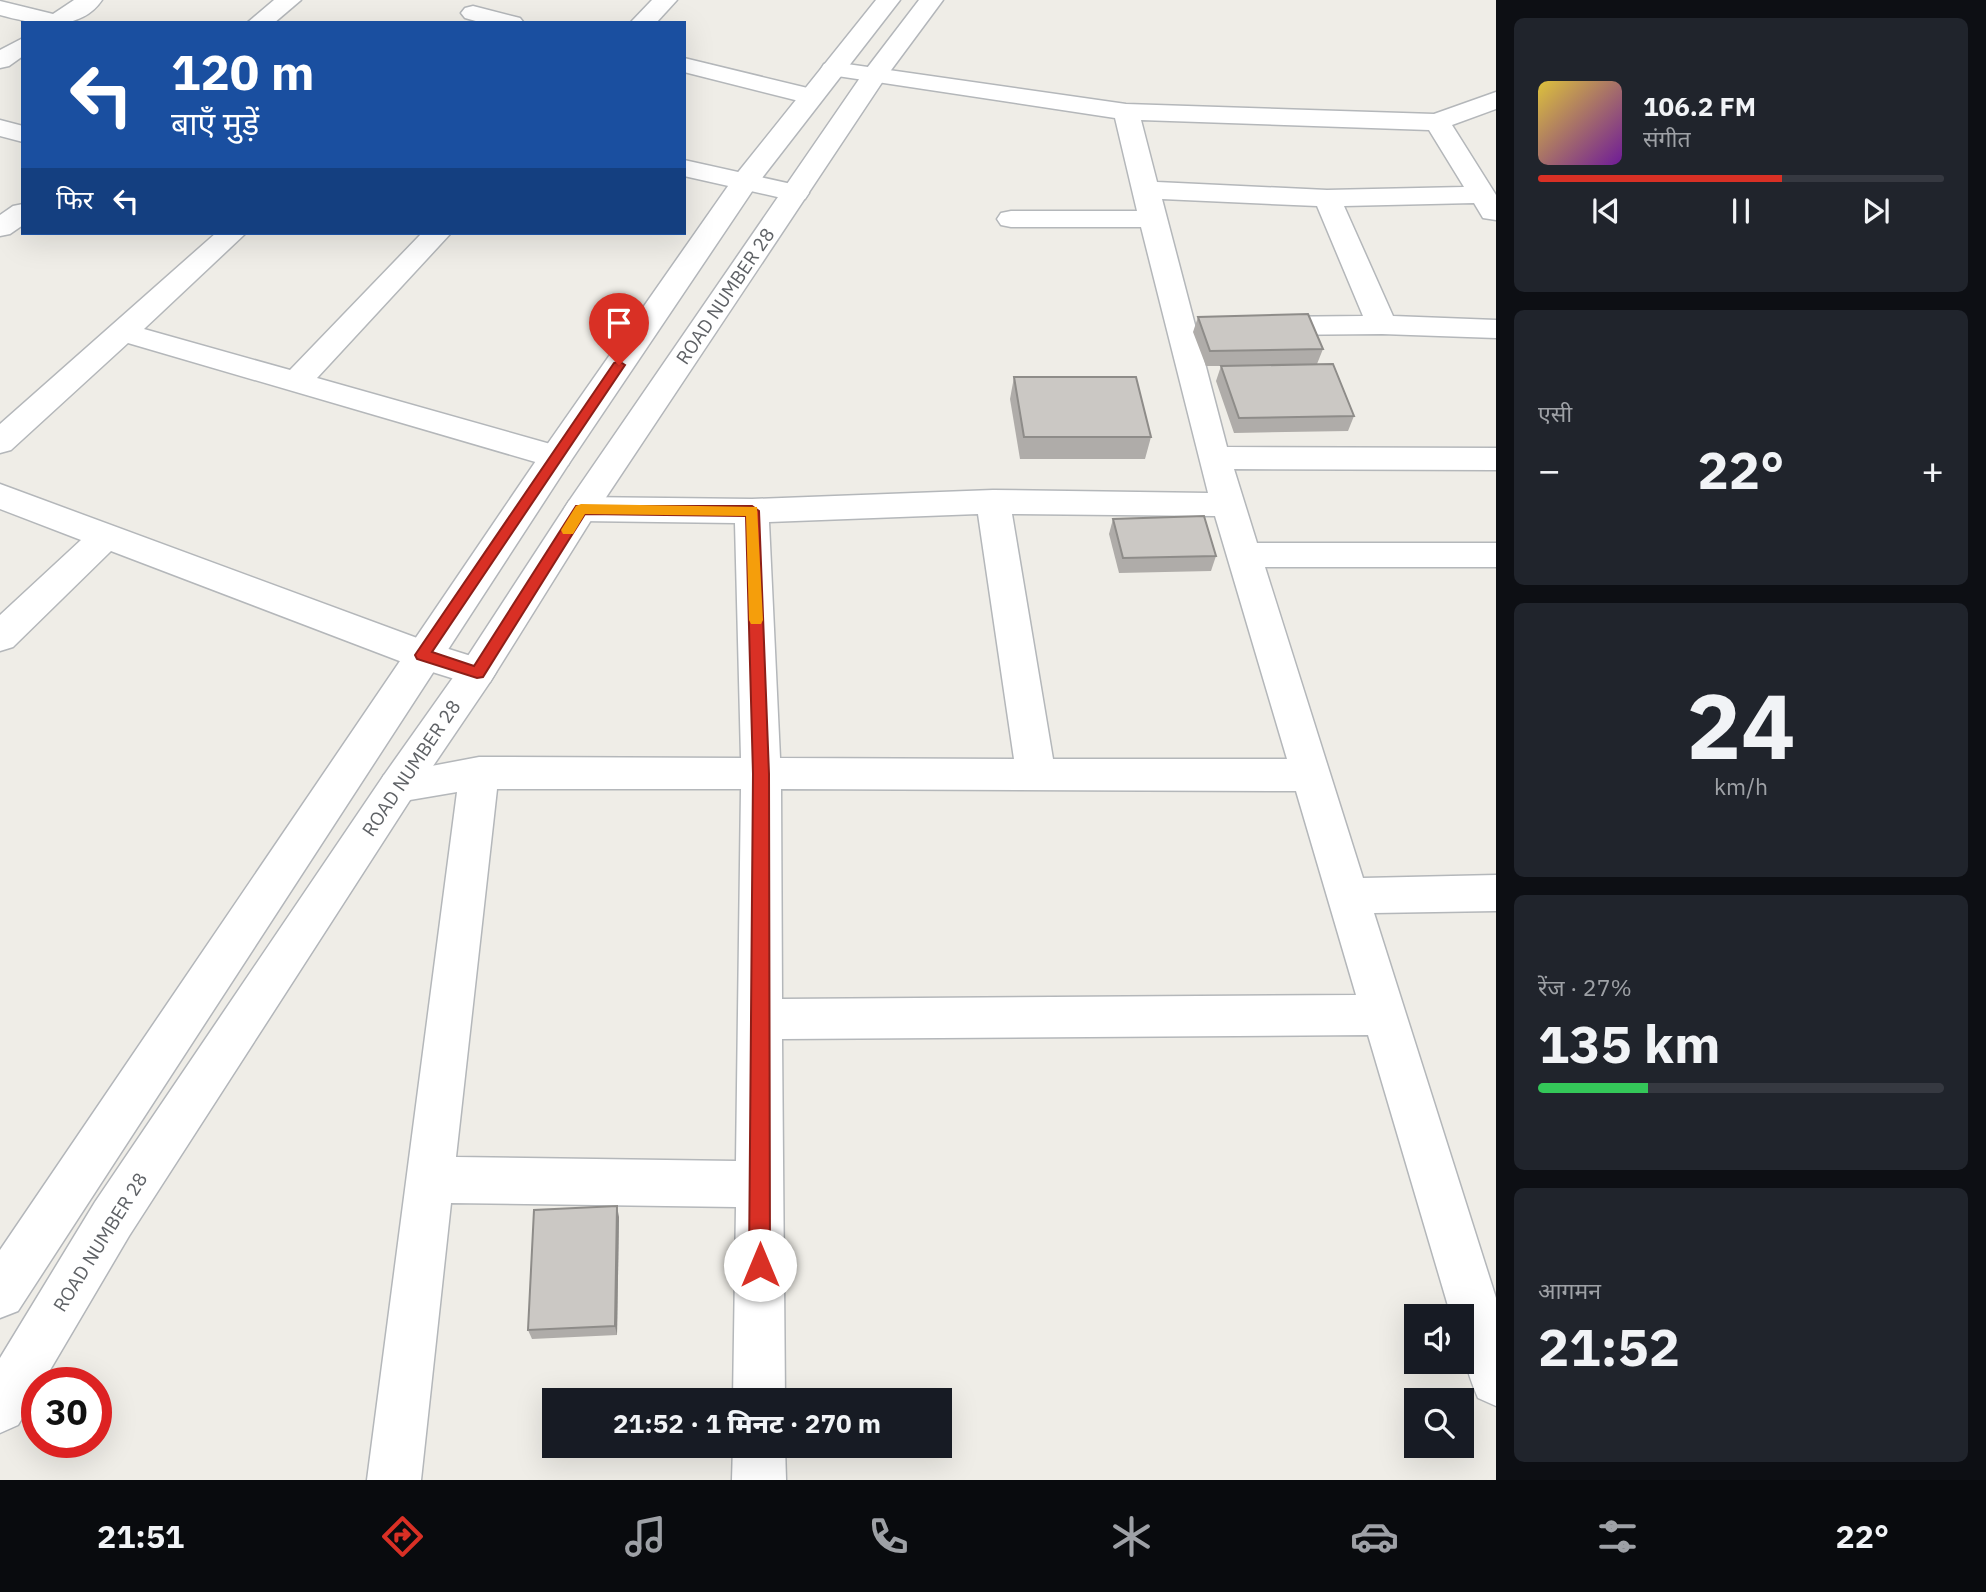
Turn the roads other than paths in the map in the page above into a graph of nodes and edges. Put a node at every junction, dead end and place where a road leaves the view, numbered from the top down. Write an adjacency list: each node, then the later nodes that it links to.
1 (90, 0): 9 (street)
2 (289, 0): 10 (street)
3 (665, 0): 12 (street)
4 (888, 0): 16 (street)
5 (931, 0): 17 (street, ROAD NUMBER 28)
6 (0, 8): 8 (street)
7 (475, 12): 11 (street)
8 (49, 21)
9 (60, 21)
10 (263, 21)
11 (505, 21)
12 (644, 21)
13 (21, 46): 14 (street)
14 (0, 61)
15 (686, 65): 18 (street)
16 (834, 69): 17 (street); 18 (street)
17 (873, 77): 20 (street); 26 (street, ROAD NUMBER 28)
18 (811, 96): 25 (street)
19 (1496, 100): 21 (street)
20 (1126, 112): 21 (street); 28 (street)
21 (1437, 122): 29 (street)
22 (0, 128): 23 (street)
23 (21, 133)
24 (686, 168): 25 (street)
25 (745, 182): 26 (street); 41 (street)
26 (794, 193): 47 (street, ROAD NUMBER 28)
27 (1327, 198): 28 (street); 29 (street); 36 (street)
28 (1148, 204): 31 (street); 35 (street)
29 (1489, 207)
30 (21, 213): 32 (street)
31 (1011, 219)
32 (0, 228)
33 (230, 235): 38 (street)
34 (435, 235): 39 (street)
35 (1205, 325): 36 (street); 42 (street)
36 (1382, 325): 37 (street)
37 (1496, 329)
38 (122, 332): 39 (street); 40 (street)
39 (296, 382): 41 (street)
40 (0, 442)
41 (556, 457): 53 (street)
42 (1214, 458): 43 (street); 46 (street)
43 (1496, 459)
44 (0, 496): 49 (street)
45 (993, 502): 46 (street); 48 (street); 57 (street)
46 (1228, 505): 50 (street)
47 (581, 509): 48 (street); 54 (street, ROAD NUMBER 28)
48 (752, 511): 56 (street)
49 (105, 537): 52 (street); 53 (street)
50 (1243, 555): 51 (street); 58 (street)
51 (1496, 555)
52 (0, 637)
53 (422, 655): 54 (street); 66 (street)
54 (477, 673): 59 (street, ROAD NUMBER 28)
55 (479, 773): 56 (street); 59 (street); 64 (street)
56 (761, 774): 57 (street); 63 (street)
57 (1036, 775): 58 (street)
58 (1311, 775): 61 (street)
59 (398, 786): 69 (street, ROAD NUMBER 28)
60 (1496, 893): 61 (street)
61 (1349, 896): 62 (street)
62 (1385, 1016): 63 (street); 67 (street)
63 (760, 1019): 65 (street)
64 (430, 1180): 65 (street); 71 (street)
65 (760, 1184): 68 (street)
66 (0, 1293)
67 (1496, 1380)
68 (759, 1388)
69 (0, 1407)
70 (759, 1458): 72 (street)
71 (394, 1480)
72 (759, 1480)

